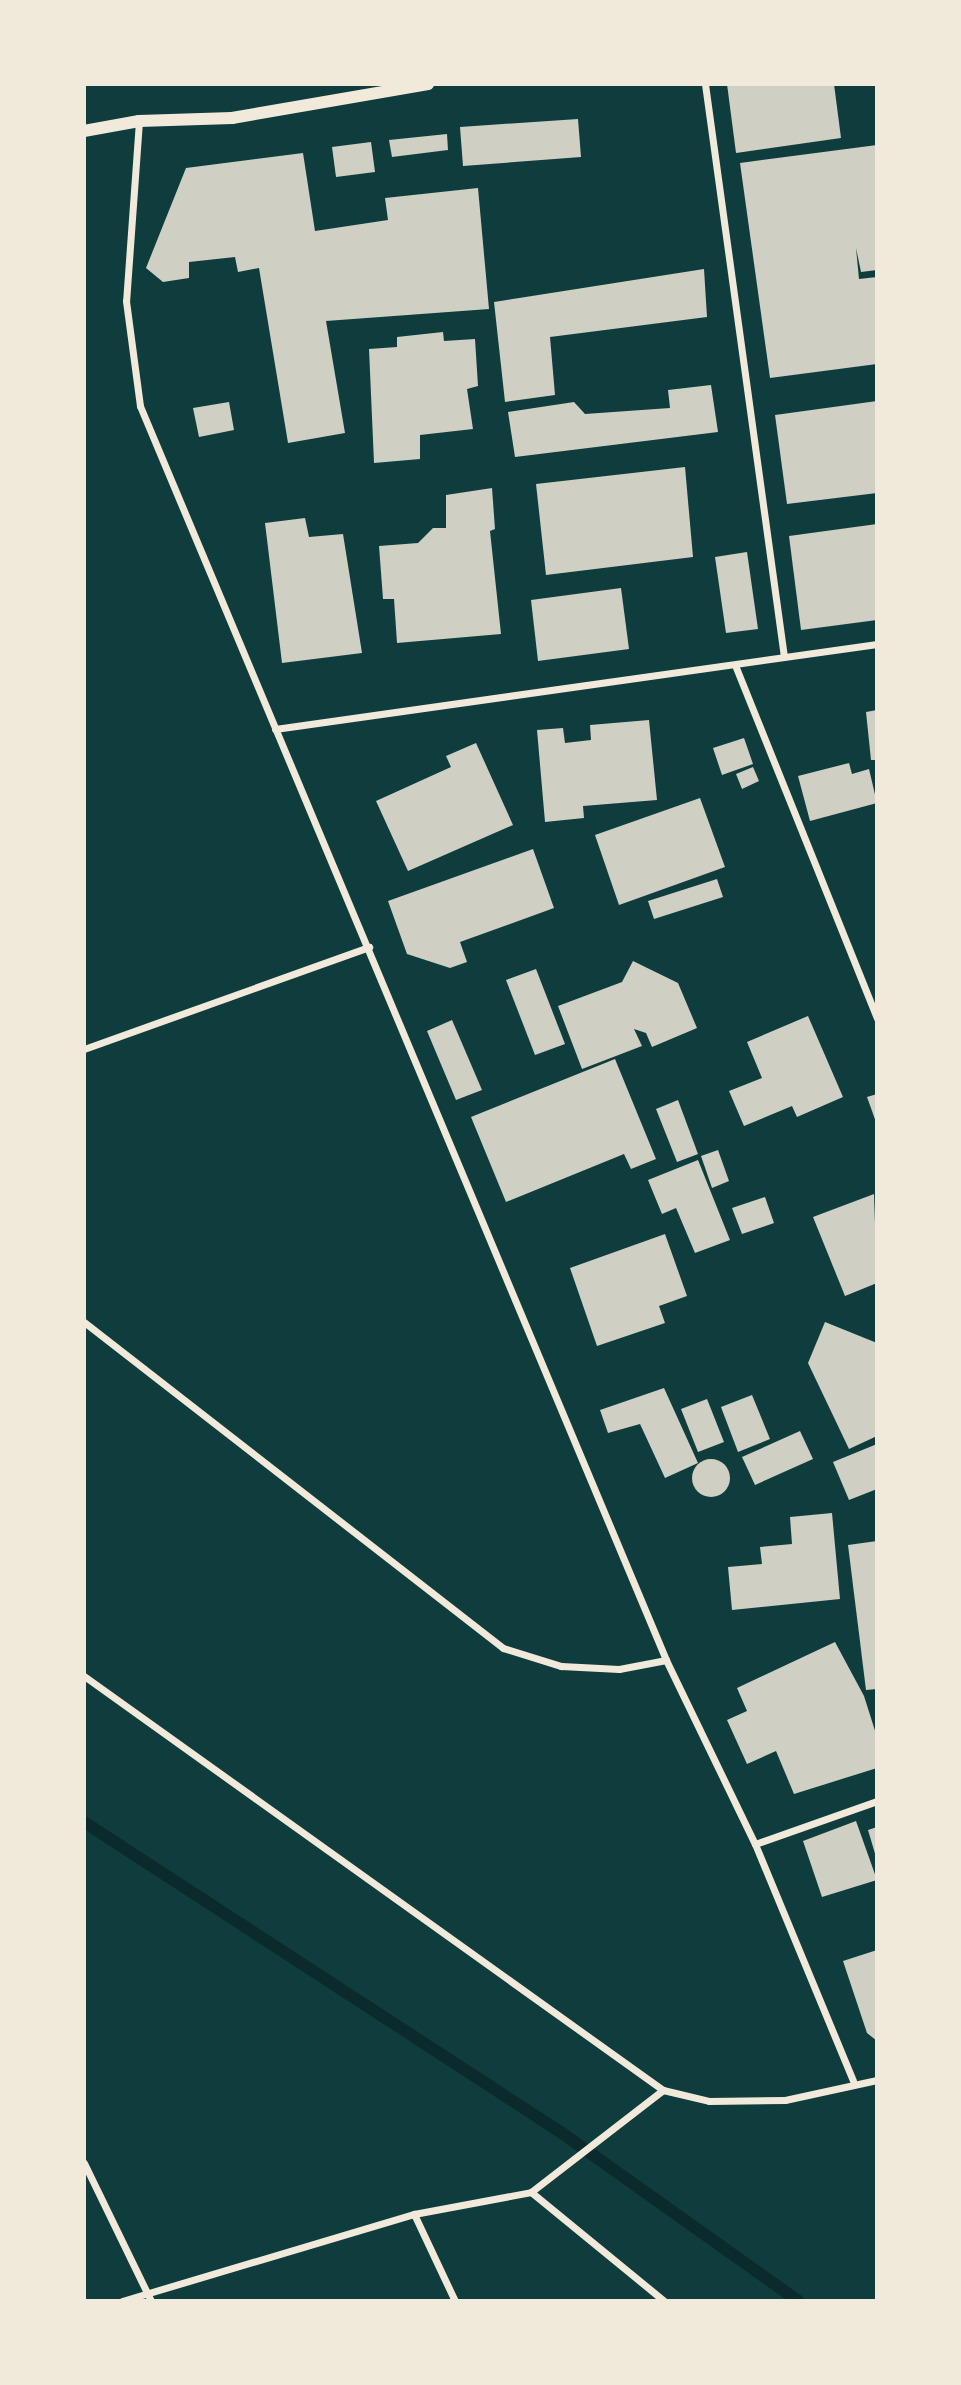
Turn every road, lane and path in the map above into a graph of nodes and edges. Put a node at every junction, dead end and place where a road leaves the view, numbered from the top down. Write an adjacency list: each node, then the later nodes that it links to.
1 (428, 84): 3 (street)
2 (705, 84): 6 (street)
3 (139, 121): 4 (street); 8 (street)
4 (84, 131)
5 (877, 644): 6 (street)
6 (784, 657): 7 (street)
7 (735, 664): 8 (street); 10 (street)
8 (275, 729): 9 (street)
9 (369, 947): 11 (street); 13 (street)
10 (877, 1019)
11 (84, 1049)
12 (84, 1322): 13 (street)
13 (666, 1660): 16 (street)
14 (84, 1676): 19 (street)
15 (877, 1801): 16 (street)
16 (755, 1844): 18 (street)
17 (877, 2080): 18 (street)
18 (853, 2081): 19 (street)
19 (663, 2090): 21 (street)
20 (84, 2163): 23 (street)
21 (531, 2192): 22 (street); 26 (street)
22 (414, 2214): 23 (street); 25 (street)
23 (150, 2297): 24 (street)
24 (122, 2301)
25 (455, 2301)
26 (664, 2301)

